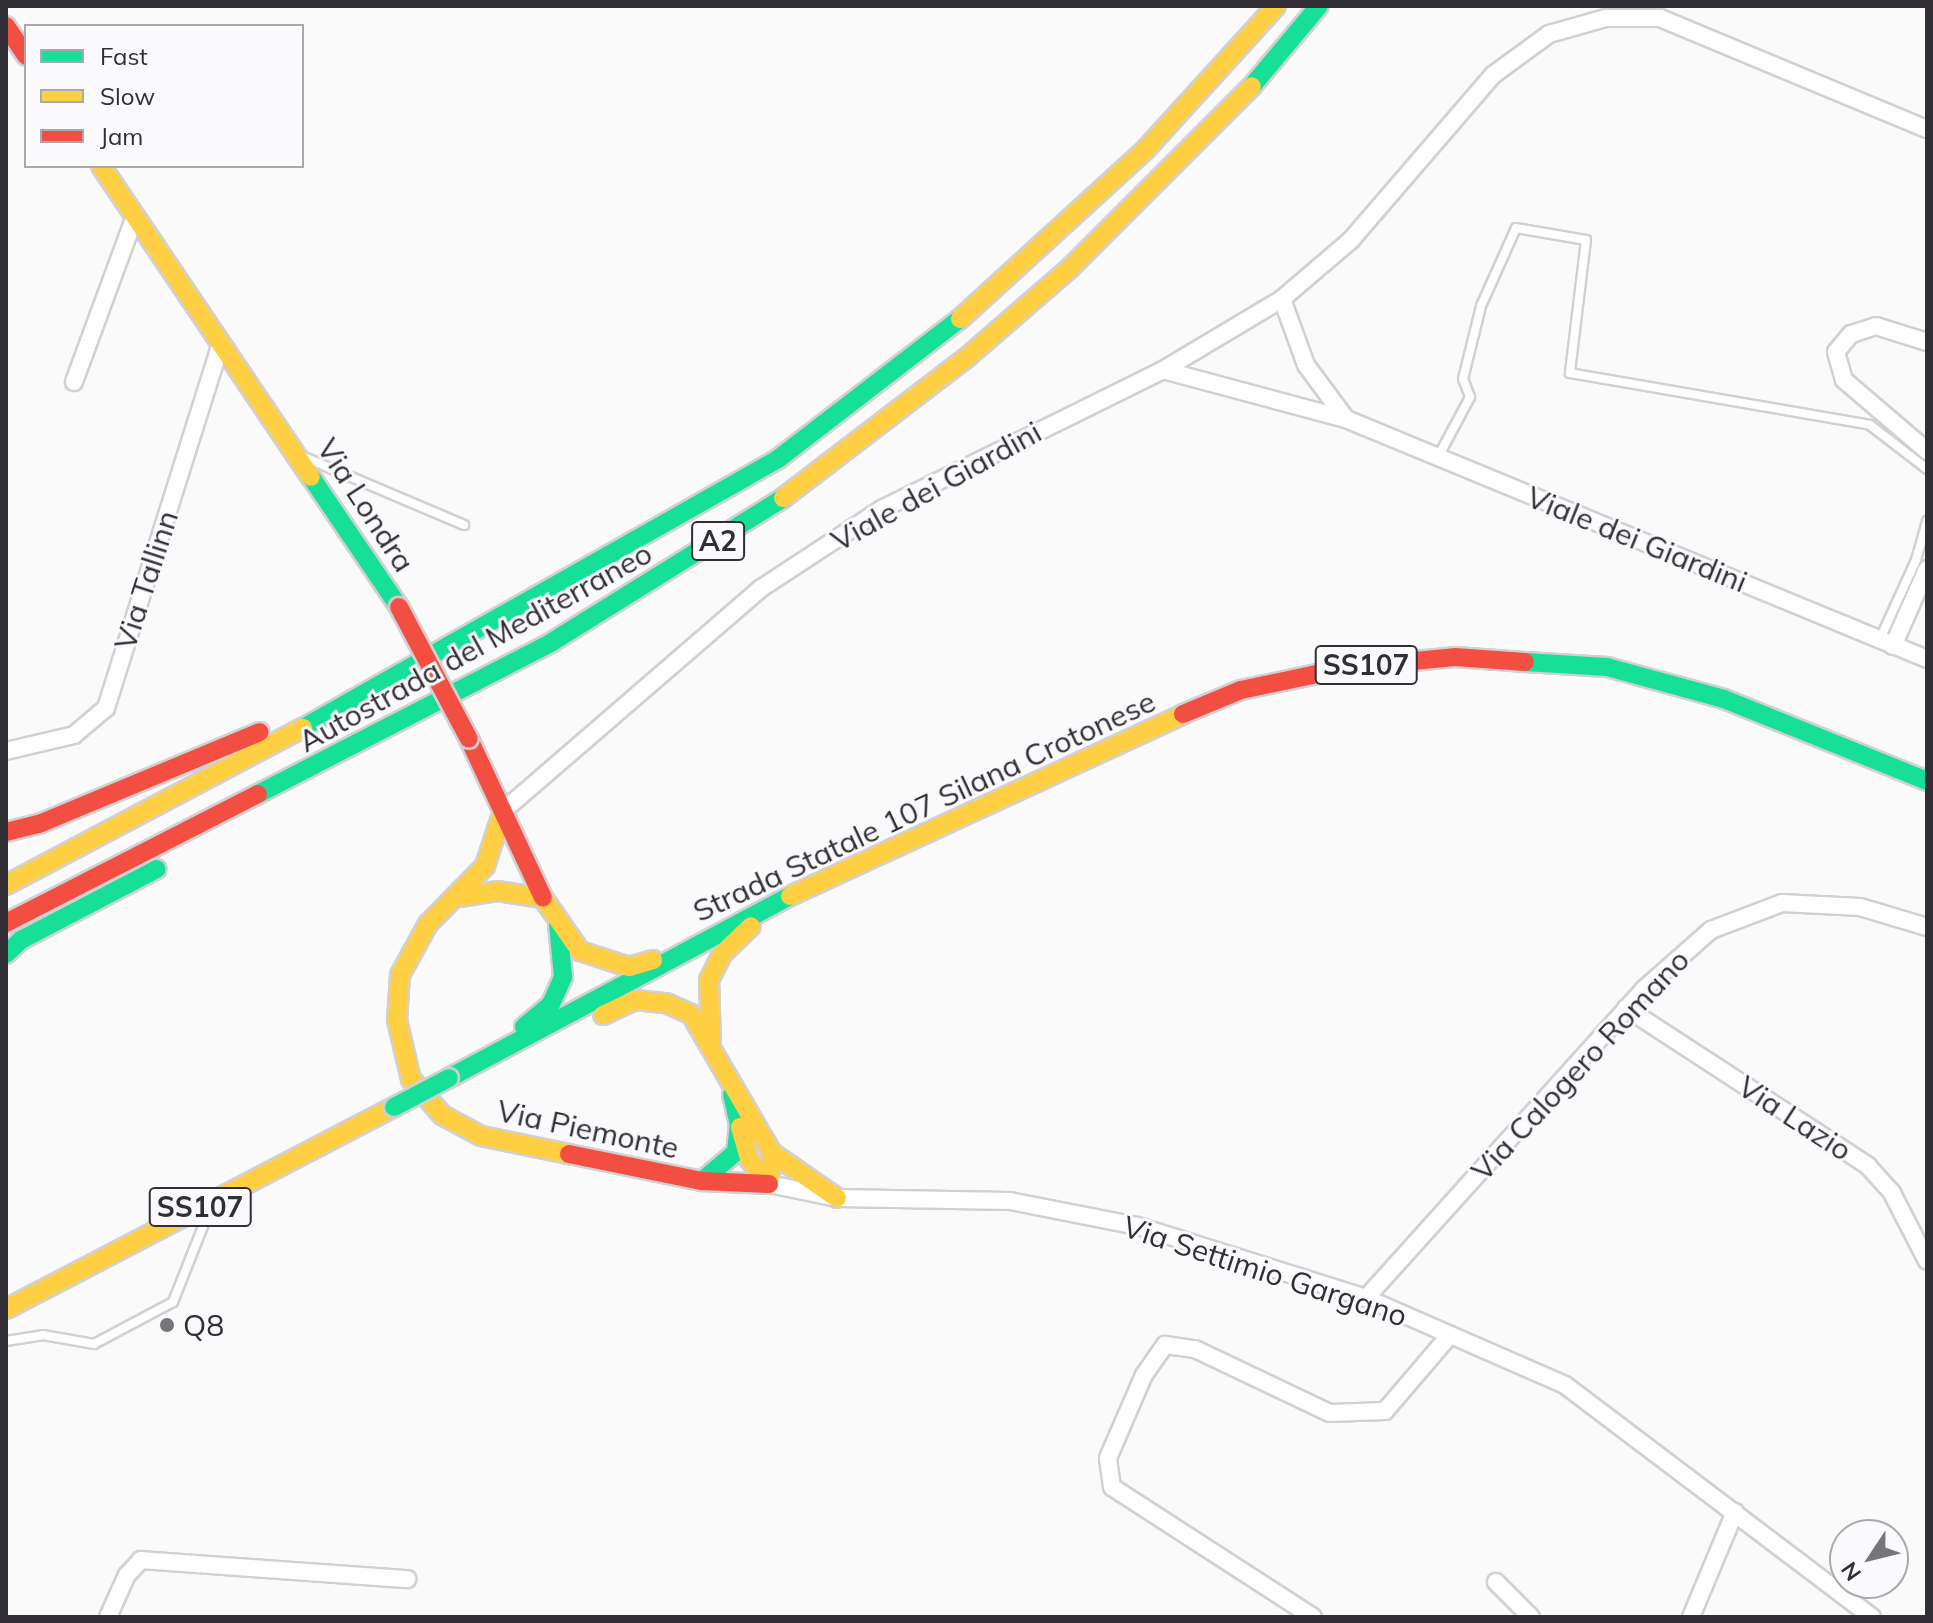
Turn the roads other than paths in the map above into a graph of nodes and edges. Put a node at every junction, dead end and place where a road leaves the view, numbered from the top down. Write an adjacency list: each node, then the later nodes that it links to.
1 (1276, 6): 20 (main road, Autostrada del Mediterraneo / A2)
2 (1319, 6): 27 (main road, Autostrada del Mediterraneo / A2)
3 (6, 26): 4 (main road)
4 (24, 53)
5 (1927, 129): 8 (street, Viale dei Giardini)
6 (102, 168): 7 (main road, Via Londra)
7 (135, 216): 10 (main road, Via Londra); 12 (street)
8 (1282, 299): 11 (street, Viale dei Giardini); 13 (street)
9 (1927, 342): 14 (street)
10 (221, 344): 15 (main road, Via Londra); 24 (street, Via Tallinn)
11 (1163, 370): 13 (street, Viale dei Giardini); 26 (street, Viale dei Giardini)
12 (74, 382)
13 (1346, 419): 16 (street, Viale dei Giardini)
14 (1927, 451)
15 (300, 455): 19 (lane); 26 (main road, Via Londra, bridge)
16 (1438, 457): 17 (lane); 22 (street, Viale dei Giardini)
17 (1927, 469)
18 (1927, 521): 22 (lane)
19 (464, 525)
20 (612, 558): 28 (main road); 32 (main road, Autostrada del Mediterraneo / A2)
21 (1927, 569): 22 (street)
22 (1886, 643): 23 (street, Viale dei Giardini)
23 (1927, 659)
24 (6, 751)
25 (1927, 781): 31 (main road, Strada Statale 107 Silana Crotonese / SS107)
26 (503, 811): 29 (main road, Via Londra); 30 (main road, Via Piemonte)
27 (217, 818): 36 (main road, Autostrada del Mediterraneo / A2); 40 (main road)
28 (6, 832)
29 (527, 863): 30 (main road); 33 (main road); 35 (main road, Via Londra)
30 (485, 866): 34 (main road, Via Piemonte)
31 (826, 877): 38 (main road, Strada Statale 107 Silana Crotonese / SS107); 42 (main road)
32 (6, 885)
33 (497, 891): 34 (main road); 35 (main road)
34 (460, 897): 48 (main road, Via Piemonte)
35 (543, 898): 37 (main road, Via Londra)
36 (6, 923)
37 (558, 924): 38 (main road); 44 (main road)
38 (731, 926): 43 (main road, Strada Statale 107 Silana Crotonese / SS107)
39 (1927, 927): 41 (street, Via Calogero Romano)
40 (6, 954)
41 (1626, 1008): 52 (street, Via Lazio); 53 (street, Via Calogero Romano)
42 (711, 1049): 43 (main road); 45 (main road)
43 (483, 1062): 44 (main road, Strada Statale 107 Silana Crotonese / SS107)
44 (449, 1078): 51 (main road, Strada Statale 107 Silana Crotonese / SS107, bridge)
45 (729, 1085): 46 (main road); 47 (main road)
46 (739, 1125): 48 (main road); 49 (main road)
47 (772, 1153): 49 (main road); 50 (main road)
48 (702, 1181): 49 (main road, Via Piemonte)
49 (769, 1184): 50 (street, Via Piemonte)
50 (837, 1198): 53 (street, Via Settimio Gargano)
51 (213, 1200): 54 (main road, Strada Statale 107 Silana Crotonese / SS107); 56 (lane)
52 (1927, 1261)
53 (1366, 1298): 55 (street, Via Settimio Gargano)
54 (6, 1309)
55 (1450, 1335): 57 (street, Via Settimio Gargano); 61 (street)
56 (6, 1341)
57 (1735, 1512): 63 (street); 64 (street, Via Settimio Gargano)
58 (407, 1579): 60 (street)
59 (1496, 1582): 62 (street)
60 (108, 1617)
61 (1313, 1617)
62 (1531, 1617)
63 (1691, 1617)
64 (1872, 1617)

